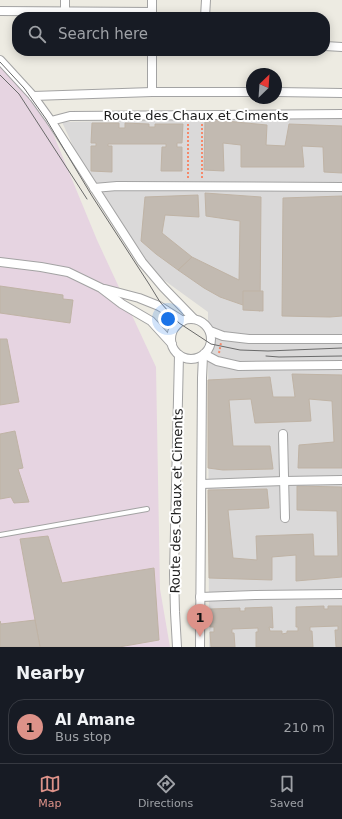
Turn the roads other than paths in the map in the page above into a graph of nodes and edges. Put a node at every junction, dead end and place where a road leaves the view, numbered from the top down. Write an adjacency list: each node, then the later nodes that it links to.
1 (65, 0): 5 (street)
2 (152, 0): 6 (street)
3 (206, 0): 7 (street)
4 (0, 11): 5 (street)
5 (65, 12)
6 (152, 12)
7 (206, 12)
8 (330, 46): 9 (street)
9 (342, 47)
10 (152, 56): 12 (street)
11 (0, 60): 16 (street)
12 (152, 92): 13 (street, Route des Chaux et Ciments); 16 (street, Route des Chaux et Ciments)
13 (246, 92)
14 (282, 92): 15 (street, Route des Chaux et Ciments)
15 (342, 93)
16 (33, 96): 18 (street)
17 (342, 114): 18 (street, Route des Chaux et Ciments)
18 (51, 121): 20 (street)
19 (342, 187): 20 (street)
20 (94, 188): 23 (street)
21 (0, 262): 22 (street)
22 (101, 288): 24 (street); 27 (street)
23 (194, 319): 24 (street); 25 (street)
24 (182, 321): 27 (street)
25 (210, 331): 26 (street); 29 (street)
26 (342, 339)
27 (172, 344): 28 (street)
28 (179, 355): 29 (street); 40 (street, Route des Chaux et Ciments)
29 (204, 355): 30 (street); 34 (street, Route des Chaux et Ciments)
30 (342, 365)
31 (283, 434): 33 (street)
32 (342, 480): 33 (street)
33 (284, 481): 34 (street); 36 (street)
34 (202, 484): 39 (street, Route des Chaux et Ciments)
35 (147, 508): 37 (lane)
36 (285, 518)
37 (0, 535)
38 (342, 594): 39 (street)
39 (200, 597): 41 (street, Route des Chaux et Ciments)
40 (177, 647)
41 (200, 647)

